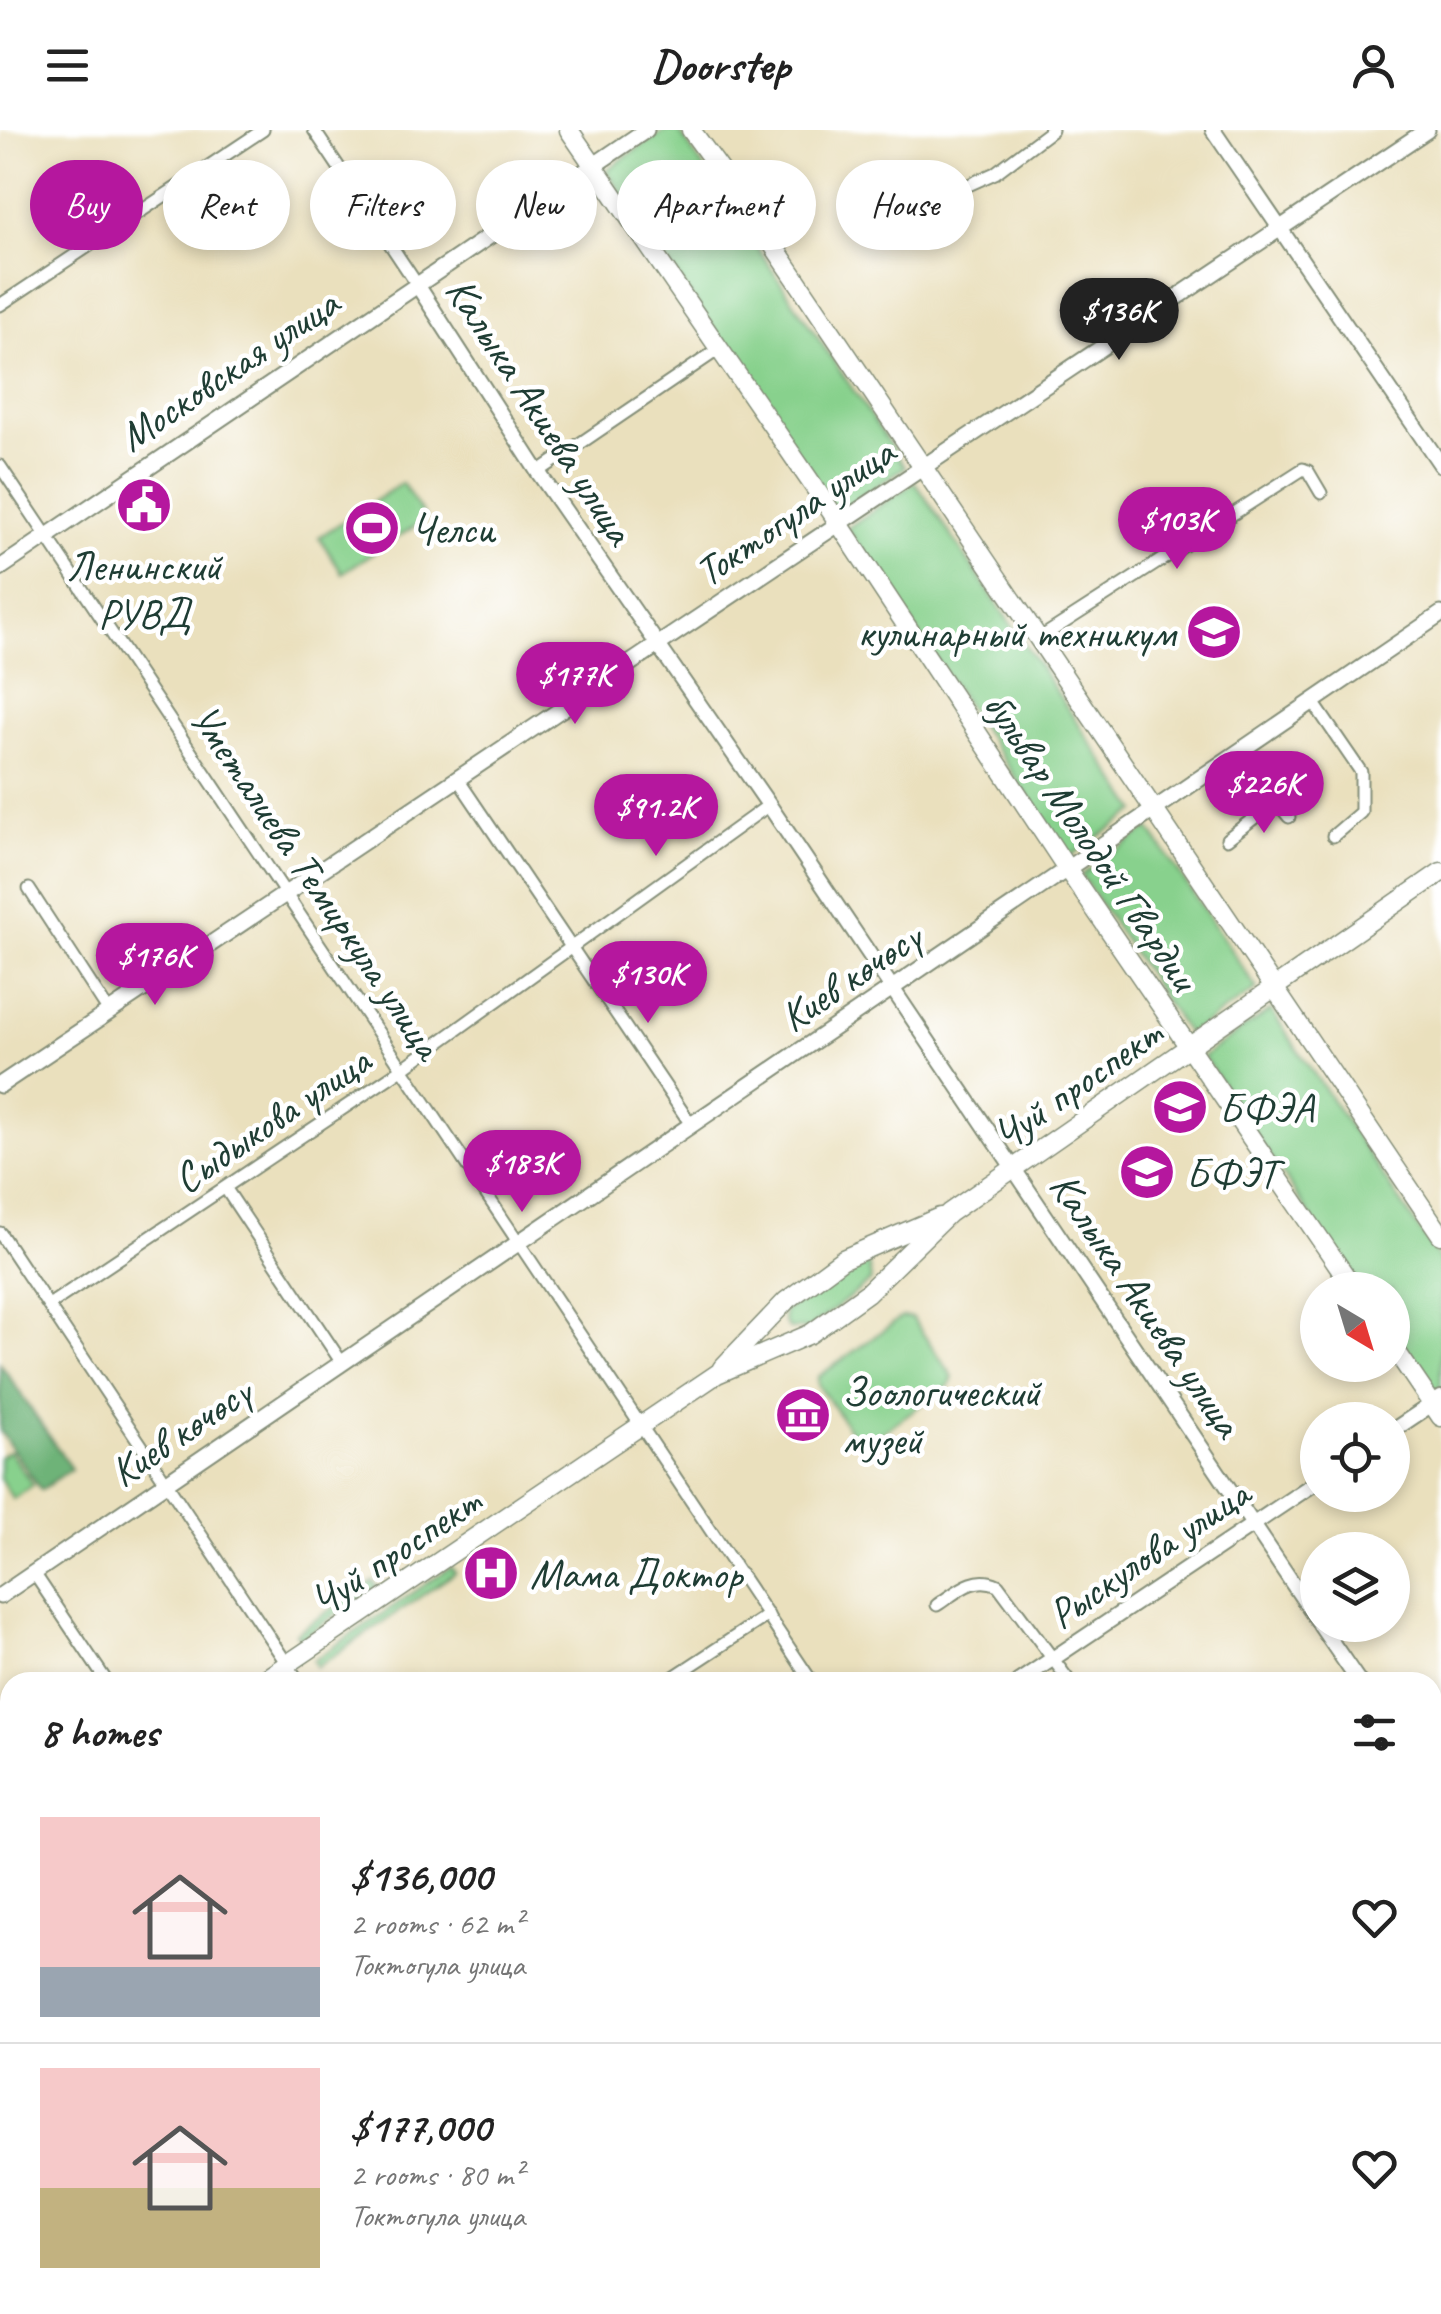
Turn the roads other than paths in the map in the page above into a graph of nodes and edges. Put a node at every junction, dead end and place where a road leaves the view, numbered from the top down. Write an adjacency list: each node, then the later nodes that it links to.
1 (263, 130): 16 (street)
2 (314, 130): 15 (street, Калыка Акиева улица)
3 (569, 130): 9 (main road, бульвар Молодой Гвардии)
4 (646, 130): 10 (main road, Московская улица)
5 (691, 130): 20 (main road, бульвар Молодой Гвардии)
6 (1052, 130): 12 (street)
7 (1214, 130): 13 (street)
8 (1427, 130): 13 (main road, Токтогула улица)
9 (589, 160)
10 (597, 163)
11 (597, 172): 17 (main road, бульвар Молодой Гвардии)
12 (974, 182)
13 (1281, 228): 18 (street); 20 (main road, Токтогула улица)
14 (476, 243): 15 (main road, Московская улица)
15 (416, 283): 21 (street, Калыка Акиева улица); 24 (main road, Московская улица)
16 (0, 305)
17 (718, 349): 21 (street); 23 (main road, бульвар Молодой Гвардии)
18 (1441, 465)
19 (0, 466): 24 (street, Уметалиева Темиркула улица)
20 (922, 468): 23 (main road, Токтогула улица); 27 (main road, бульвар Молодой Гвардии)
21 (538, 472): 28 (street, Калыка Акиева улица)
22 (1321, 493): 27 (street)
23 (838, 522): 28 (main road, Токтогула улица); 38 (main road, бульвар Молодой Гвардии)
24 (48, 535): 25 (main road, Московская улица); 41 (street, Уметалиева Темиркула улица)
25 (0, 568)
26 (1441, 614): 29 (main road, Киев көчөсү)
27 (1038, 640): 34 (main road, бульвар Молодой Гвардии)
28 (657, 645): 31 (main road, Токтогула улица); 33 (street, Калыка Акиева улица)
29 (1313, 702): 30 (main road, Киев көчөсү); 36 (street)
30 (1237, 754): 32 (street); 34 (main road, Киев көчөсү)
31 (457, 778): 41 (main road, Токтогула улица); 42 (street)
32 (1276, 801): 35 (street); 37 (street)
33 (769, 806): 42 (street, Сыдыкова улица); 44 (street, Калыка Акиева улица)
34 (1154, 811): 38 (main road, Киев көчөсү); 43 (main road, бульвар Молодой Гвардии)
35 (1290, 817)
36 (1333, 836)
37 (1227, 839)
38 (1068, 870): 44 (main road, Киев көчөсү); 46 (main road, бульвар Молодой Гвардии)
39 (1441, 872): 43 (main road, Чуй проспект)
40 (28, 889): 45 (street)
41 (286, 894): 45 (main road, Токтогула улица); 47 (street, Уметалиева Темиркула улица)
42 (568, 947): 47 (street, Сыдыкова улица); 49 (street)
43 (1276, 988): 46 (main road, Чуй проспект); 54 (main road, бульвар Молодой Гвардии)
44 (893, 989): 49 (main road, Киев көчөсү); 50 (street, Калыка Акиева улица)
45 (109, 1012): 48 (main road, Токтогула улица)
46 (1189, 1047): 50 (main road, Чуй проспект); 56 (main road, бульвар Молодой Гвардии)
47 (402, 1069): 51 (street, Сыдыкова улица); 55 (street, Уметалиева Темиркула улица)
48 (0, 1085)
49 (692, 1126): 55 (main road, Киев көчөсү)
50 (1014, 1169): 52 (main road, Чуй проспект); 66 (street, Калыка Акиева улица)
51 (226, 1189): 57 (street, Сыдыкова улица); 58 (street)
52 (949, 1213): 60 (main road, Чуй проспект); 60 (main road, Чуй проспект)
53 (0, 1233): 57 (street)
54 (1441, 1235)
55 (520, 1243): 58 (main road, Киев көчөсү); 63 (street, Уметалиева Темиркула улица)
56 (1343, 1272)
57 (48, 1306): 64 (street)
58 (342, 1363): 64 (main road, Киев көчөсү)
59 (1410, 1369): 61 (main road)
60 (717, 1374): 63 (main road, Чуй проспект)
61 (1438, 1406): 62 (street)
62 (1410, 1421)
63 (642, 1425): 71 (street, Уметалиева Темиркула улица); 74 (main road, Чуй проспект)
64 (168, 1482): 67 (main road, Киев көчөсү); 74 (street)
65 (1300, 1493): 66 (street, Рыскулова улица)
66 (1252, 1524): 68 (street, Калыка Акиева улица); 73 (street, Рыскулова улица)
67 (34, 1572): 69 (main road, Киев көчөсү); 75 (street)
68 (1300, 1595)
69 (0, 1596)
70 (937, 1605): 73 (street)
71 (768, 1615): 78 (street); 79 (street, Уметалиева Темиркула улица)
72 (1332, 1642): 82 (street, Калыка Акиева улица)
73 (1053, 1660): 80 (street, Рыскулова улица); 81 (street)
74 (287, 1665): 76 (main road, Чуй проспект); 77 (street)
75 (101, 1672)
76 (276, 1672)
77 (292, 1672)
78 (681, 1672)
79 (805, 1672)
80 (1034, 1672)
81 (1062, 1672)
82 (1352, 1672)

